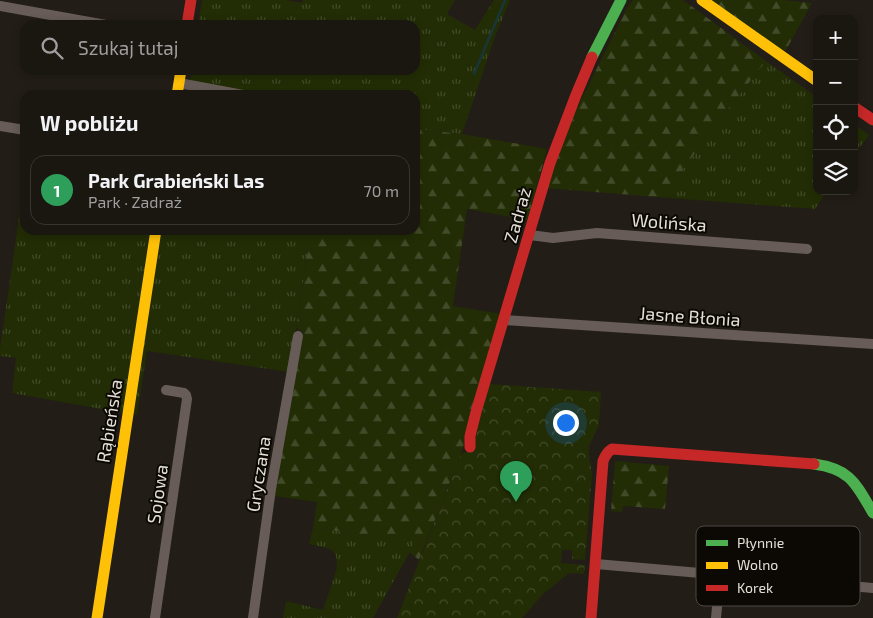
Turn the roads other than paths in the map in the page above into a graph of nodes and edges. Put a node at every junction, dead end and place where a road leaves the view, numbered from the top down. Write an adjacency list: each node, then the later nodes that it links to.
1 (191, 0): 6 (street)
2 (621, 0): 17 (street, Zadraż)
3 (702, 0): 8 (street)
4 (0, 6): 5 (street)
5 (78, 20)
6 (188, 20)
7 (180, 75): 9 (street)
8 (813, 78)
9 (179, 83): 10 (street); 11 (street)
10 (178, 90)
11 (216, 90)
12 (858, 110): 13 (street)
13 (873, 120)
14 (0, 126): 15 (street)
15 (20, 129)
16 (155, 235): 29 (street, Rąbieńska)
17 (530, 235): 18 (street, Wolińska); 19 (street, Zadraż)
18 (807, 249)
19 (504, 320): 21 (street, Jasne Błonia); 23 (street, Zadraż)
20 (298, 336): 31 (street, Gryczana)
21 (873, 344)
22 (166, 390): 30 (street, Sojowa)
23 (470, 447)
24 (873, 514): 25 (street)
25 (596, 564): 26 (street); 32 (street)
26 (696, 572)
27 (860, 587): 28 (street)
28 (873, 588)
29 (97, 618)
30 (155, 618)
31 (253, 618)
32 (591, 618)

